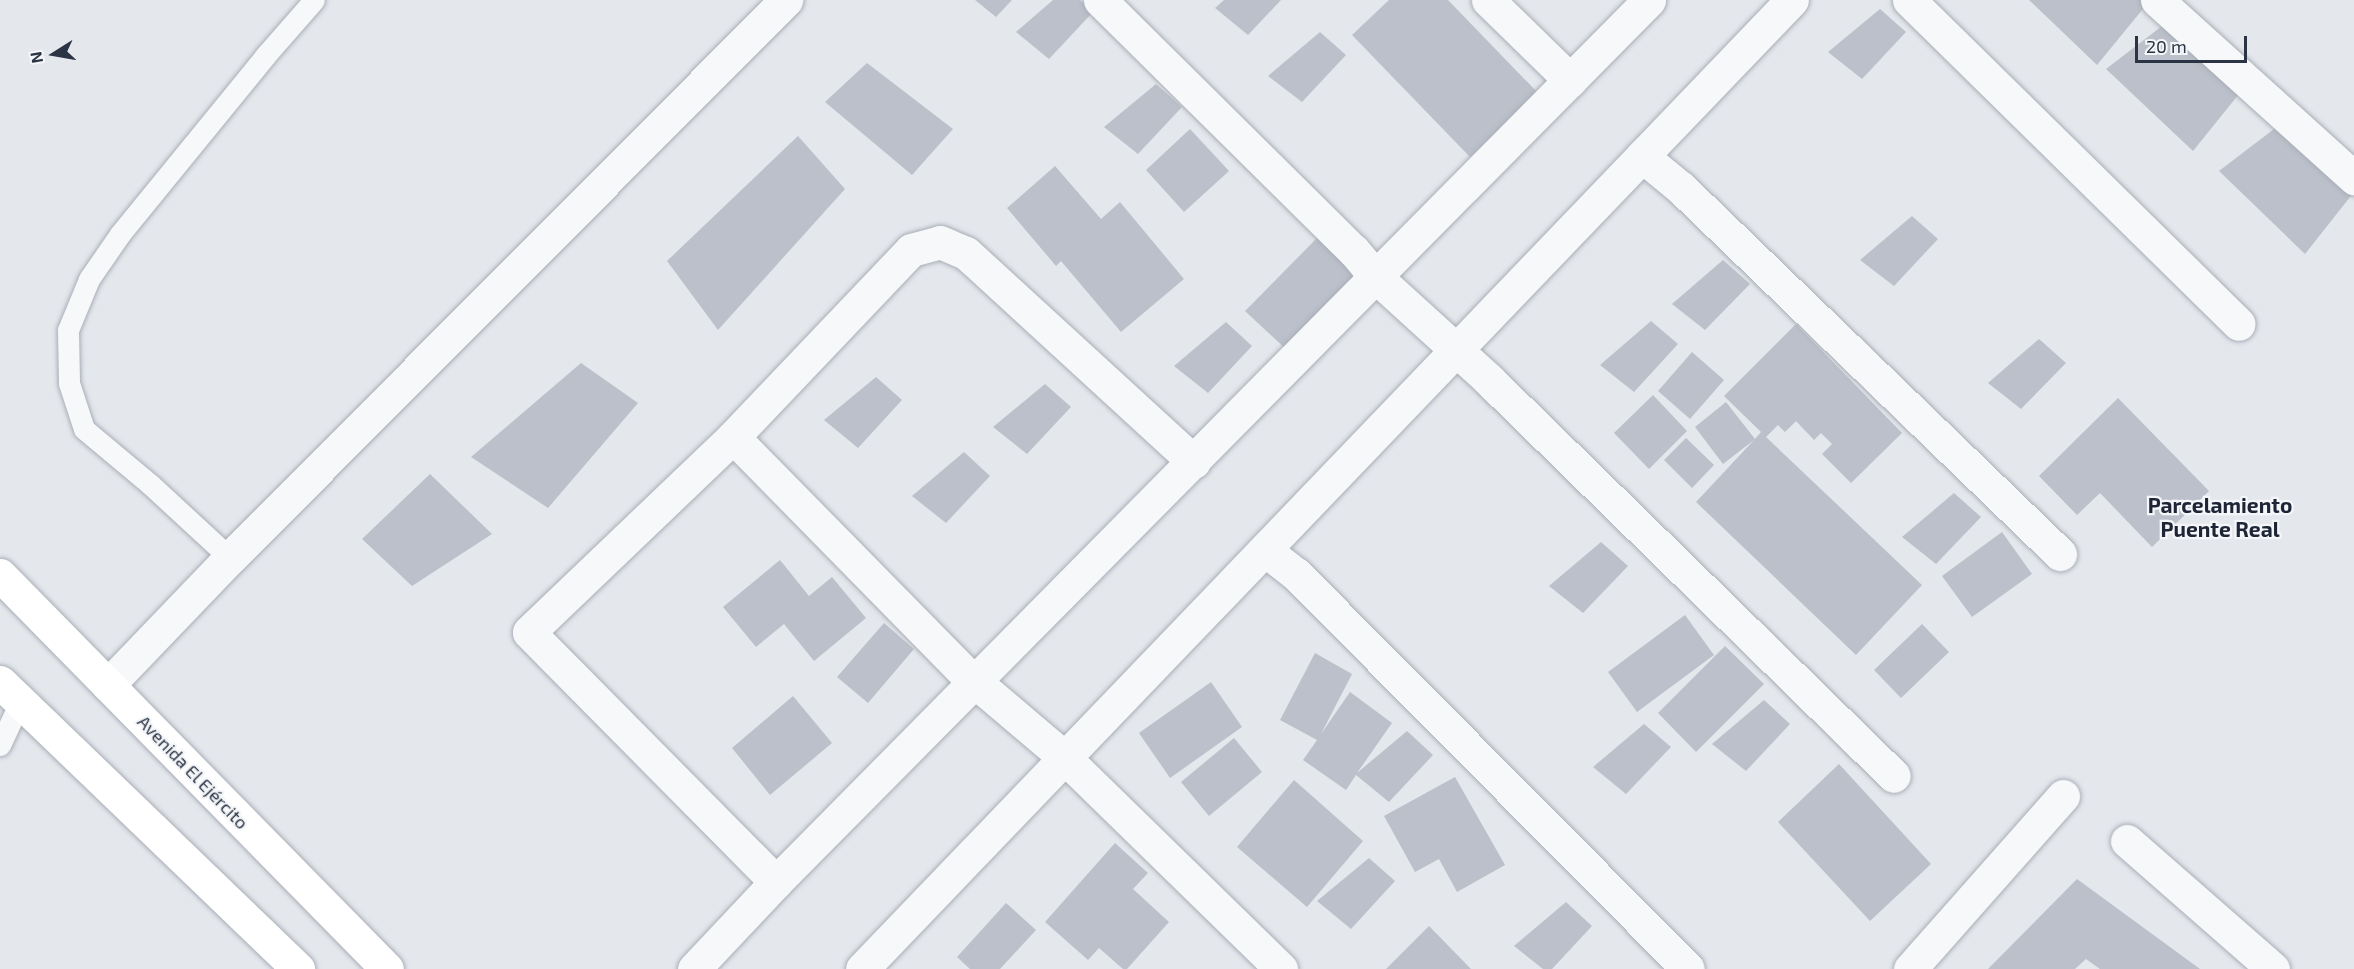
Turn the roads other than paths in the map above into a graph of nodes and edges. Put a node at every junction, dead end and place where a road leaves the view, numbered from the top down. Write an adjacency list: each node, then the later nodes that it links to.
1 (314, 0): 19 (lane)
2 (786, 0): 19 (street)
3 (1100, 0): 12 (street)
4 (1488, 0): 9 (street)
5 (1649, 0): 9 (street)
6 (1792, 0): 10 (street)
7 (1909, 0): 13 (street)
8 (2157, 0): 11 (street)
9 (1570, 80): 12 (street)
10 (1642, 156): 14 (street); 18 (street)
11 (2354, 178)
12 (1376, 277): 14 (street); 16 (street)
13 (2239, 324)
14 (1455, 352): 17 (street); 26 (street)
15 (733, 437): 16 (street); 21 (street); 29 (street)
16 (1194, 462): 21 (street)
17 (1265, 550): 25 (street); 36 (street)
18 (2060, 554)
19 (230, 558): 22 (street)
20 (0, 575): 22 (street, Avenida El Ejército)
21 (976, 680): 25 (street); 29 (street)
22 (108, 685): 33 (street, Avenida El Ejército)
23 (10, 692): 24 (lane); 32 (street)
24 (0, 746)
25 (1065, 758): 31 (street); 35 (street)
26 (1894, 776)
27 (2064, 796): 37 (street)
28 (2127, 840): 30 (street)
29 (776, 882): 34 (street)
30 (2254, 963)
31 (865, 968)
32 (298, 969)
33 (387, 969)
34 (694, 969)
35 (1281, 969)
36 (1688, 969)
37 (1910, 969)

